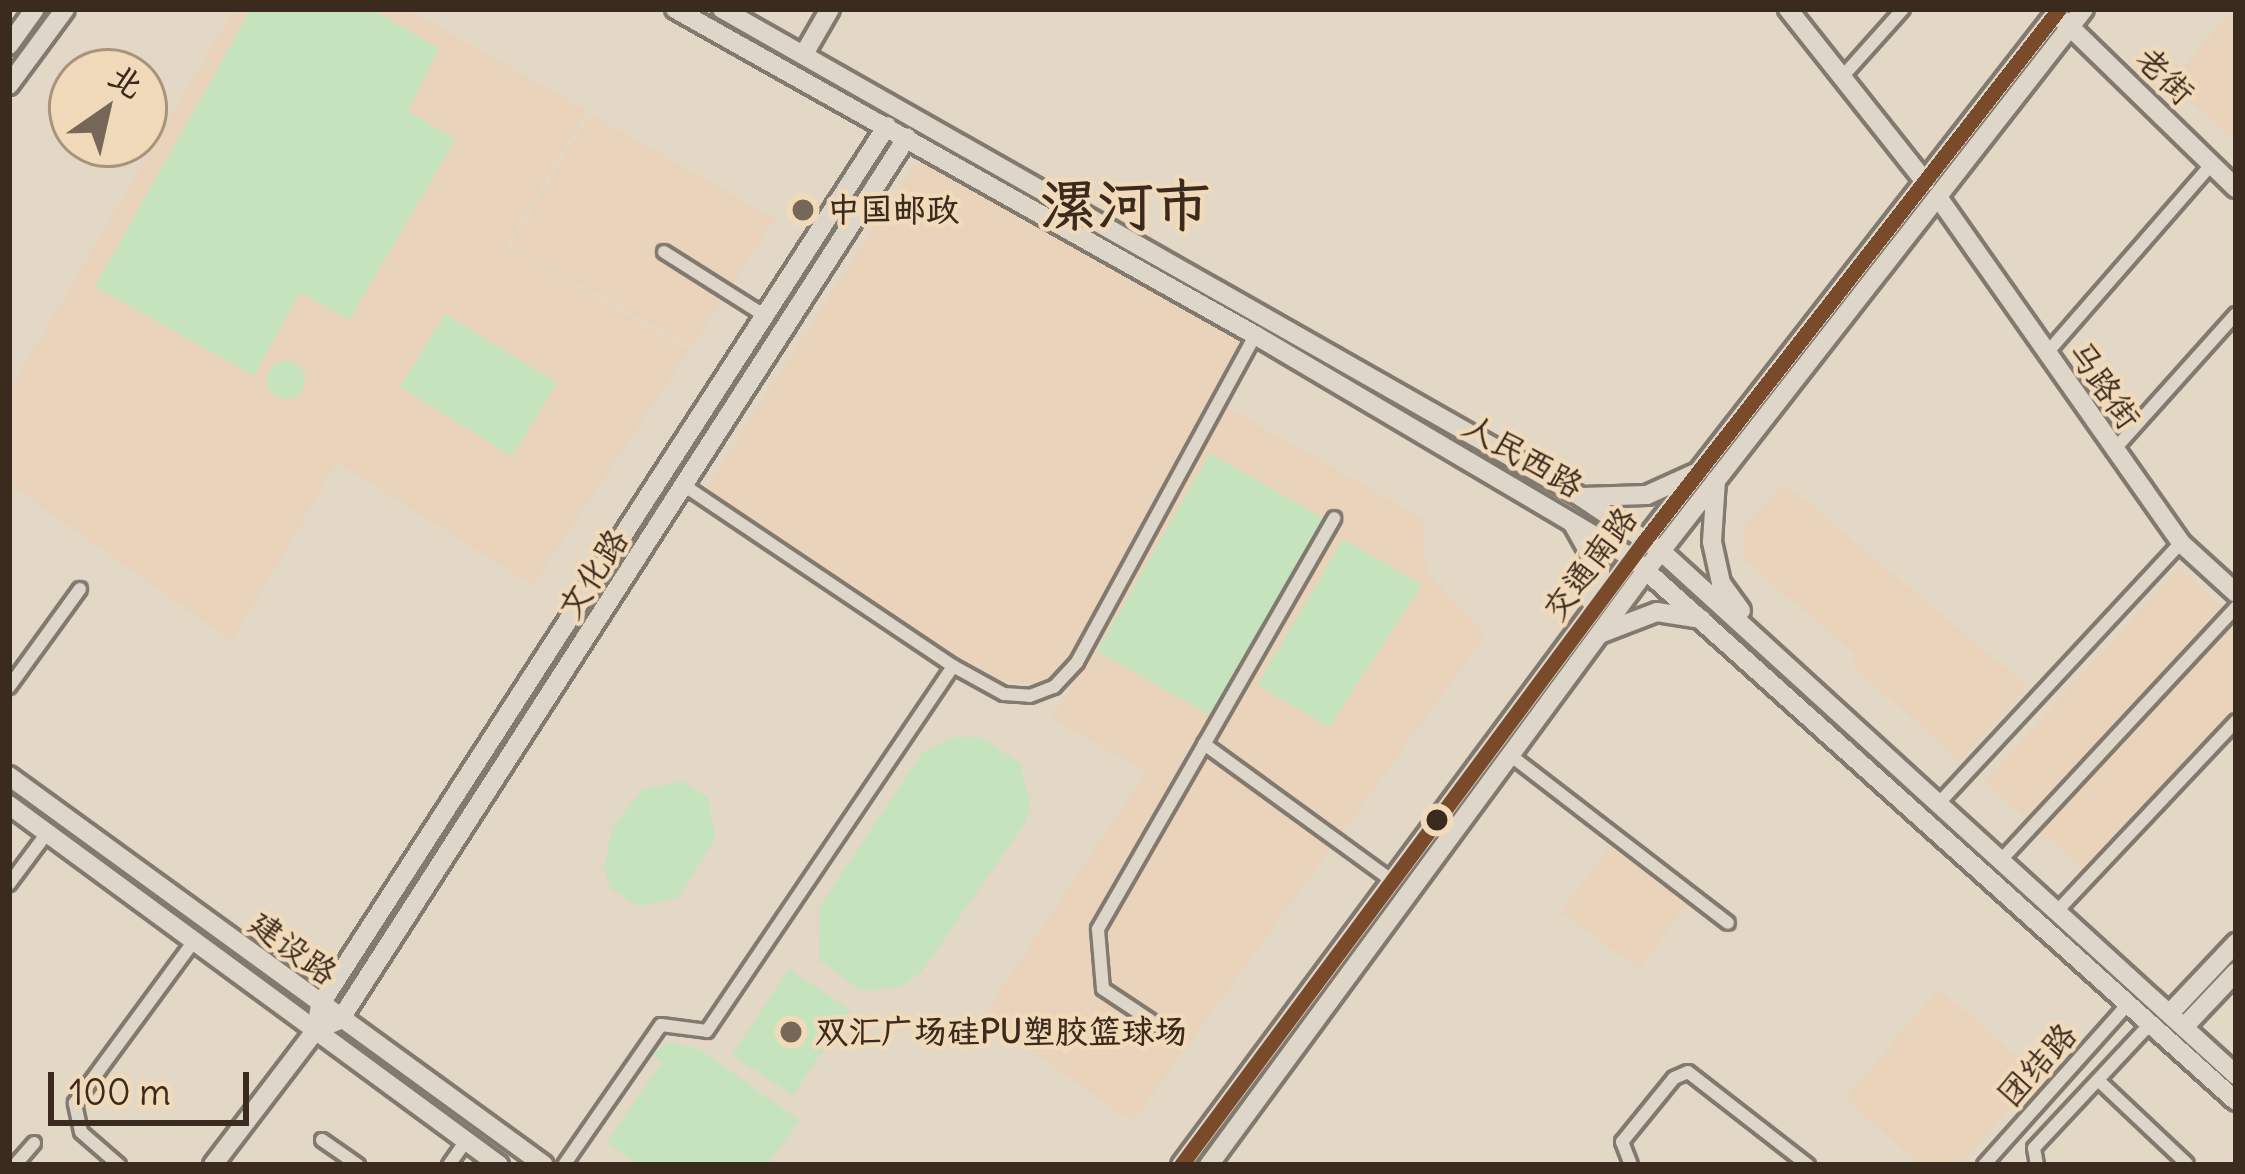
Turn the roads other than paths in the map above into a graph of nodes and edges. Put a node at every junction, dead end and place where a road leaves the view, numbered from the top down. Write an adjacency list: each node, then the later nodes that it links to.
1 (35, 9): 10 (main road)
2 (65, 9): 13 (main road)
3 (675, 9): 14 (main road, 人民西路)
4 (722, 9): 11 (main road, 人民西路)
5 (830, 9): 11 (main road)
6 (1788, 9): 12 (main road, 马路街)
7 (1903, 9): 12 (street)
8 (2084, 9): 9 (main road, 交通南路)
9 (2059, 14): 18 (main road, 老街); 20 (main road, 交通南路)
10 (9, 44)
11 (804, 54): 29 (main road, 人民西路)
12 (1843, 76): 20 (main road, 马路街)
13 (9, 85)
14 (887, 126): 15 (main road, 人民西路); 16 (main road, 文化路)
15 (907, 137): 17 (main road, 文化路); 24 (main road, 人民西路)
16 (875, 145): 17 (main road); 23 (main road, 文化路)
17 (894, 157): 28 (main road, 文化路)
18 (2212, 164): 19 (main road, 老街); 25 (street)
19 (2236, 188)
20 (1932, 190): 25 (main road, 马路街); 27 (main road, 交通南路)
21 (664, 252): 23 (street)
22 (2236, 314): 26 (street)
23 (768, 317): 60 (main road, 文化路)
24 (1255, 334): 30 (main road, 人民西路); 41 (street)
25 (2046, 354): 26 (main road, 马路街)
26 (2113, 451): 32 (main road, 马路街)
27 (1709, 474): 29 (main road); 33 (main road, 交通南路); 40 (main road)
28 (686, 486): 41 (street); 62 (main road, 文化路)
29 (1580, 497): 33 (main road, 人民西路)
30 (1567, 515): 34 (main road, 人民西路); 39 (main road)
31 (1334, 518): 44 (street)
32 (2181, 543): 36 (main road, 马路街); 47 (street)
33 (1653, 546): 34 (main road, 交通南路); 40 (main road, 人民西路)
34 (1640, 563): 38 (main road, 人民西路); 39 (main road, 交通南路)
35 (80, 590): 42 (street)
36 (2236, 593)
37 (2236, 607): 51 (street)
38 (1707, 621): 39 (main road); 59 (main road, 人民西路)
39 (1590, 630): 45 (main road, 交通南路); 52 (main road, 交通南路)
40 (1761, 639): 47 (main road, 人民西路)
41 (953, 666): 81 (street)
42 (9, 687)
43 (2236, 722): 54 (street)
44 (1204, 744): 52 (street); 65 (street)
45 (1510, 755): 55 (street); 83 (main road, 交通南路)
46 (9, 776): 49 (main road, 建设路)
47 (1940, 802): 51 (main road, 人民西路)
48 (9, 805): 50 (main road, 建设路)
49 (61, 814): 50 (main road); 60 (main road, 建设路)
50 (47, 832): 53 (street); 56 (main road, 建设路)
51 (2002, 859): 54 (main road, 人民西路)
52 (1391, 880): 82 (main road, 交通南路)
53 (9, 884)
54 (2060, 908): 61 (main road, 人民西路)
55 (1728, 923)
56 (194, 941): 64 (main road, 建设路); 75 (street)
57 (2236, 944): 61 (main road)
58 (2236, 972): 61 (main road)
59 (2130, 1002): 63 (main road, 人民西路); 86 (street, 团结路)
60 (320, 1005): 62 (main road, 建设路); 64 (main road, 文化路)
61 (2178, 1019): 66 (main road, 人民西路)
62 (340, 1020): 64 (main road); 69 (main road, 建设路)
63 (2152, 1022): 67 (street); 68 (main road, 人民西路)
64 (316, 1030): 71 (main road, 建设路); 76 (main road, 文化路)
65 (1174, 1036)
66 (2236, 1075)
67 (2098, 1080): 73 (street); 87 (street)
68 (2236, 1101)
69 (480, 1121): 71 (main road); 80 (main road, 建设路)
70 (322, 1139): 77 (street)
71 (466, 1141): 78 (street); 79 (main road, 建设路)
72 (34, 1143): 74 (street)
73 (2187, 1164)
74 (15, 1165)
75 (118, 1165)
76 (213, 1165)
77 (358, 1165)
78 (449, 1165)
79 (500, 1165)
80 (544, 1165)
81 (564, 1165)
82 (1181, 1165)
83 (1209, 1165)
84 (1631, 1165): 85 (street)
85 (1808, 1165)
86 (1984, 1165)
87 (2037, 1165)

